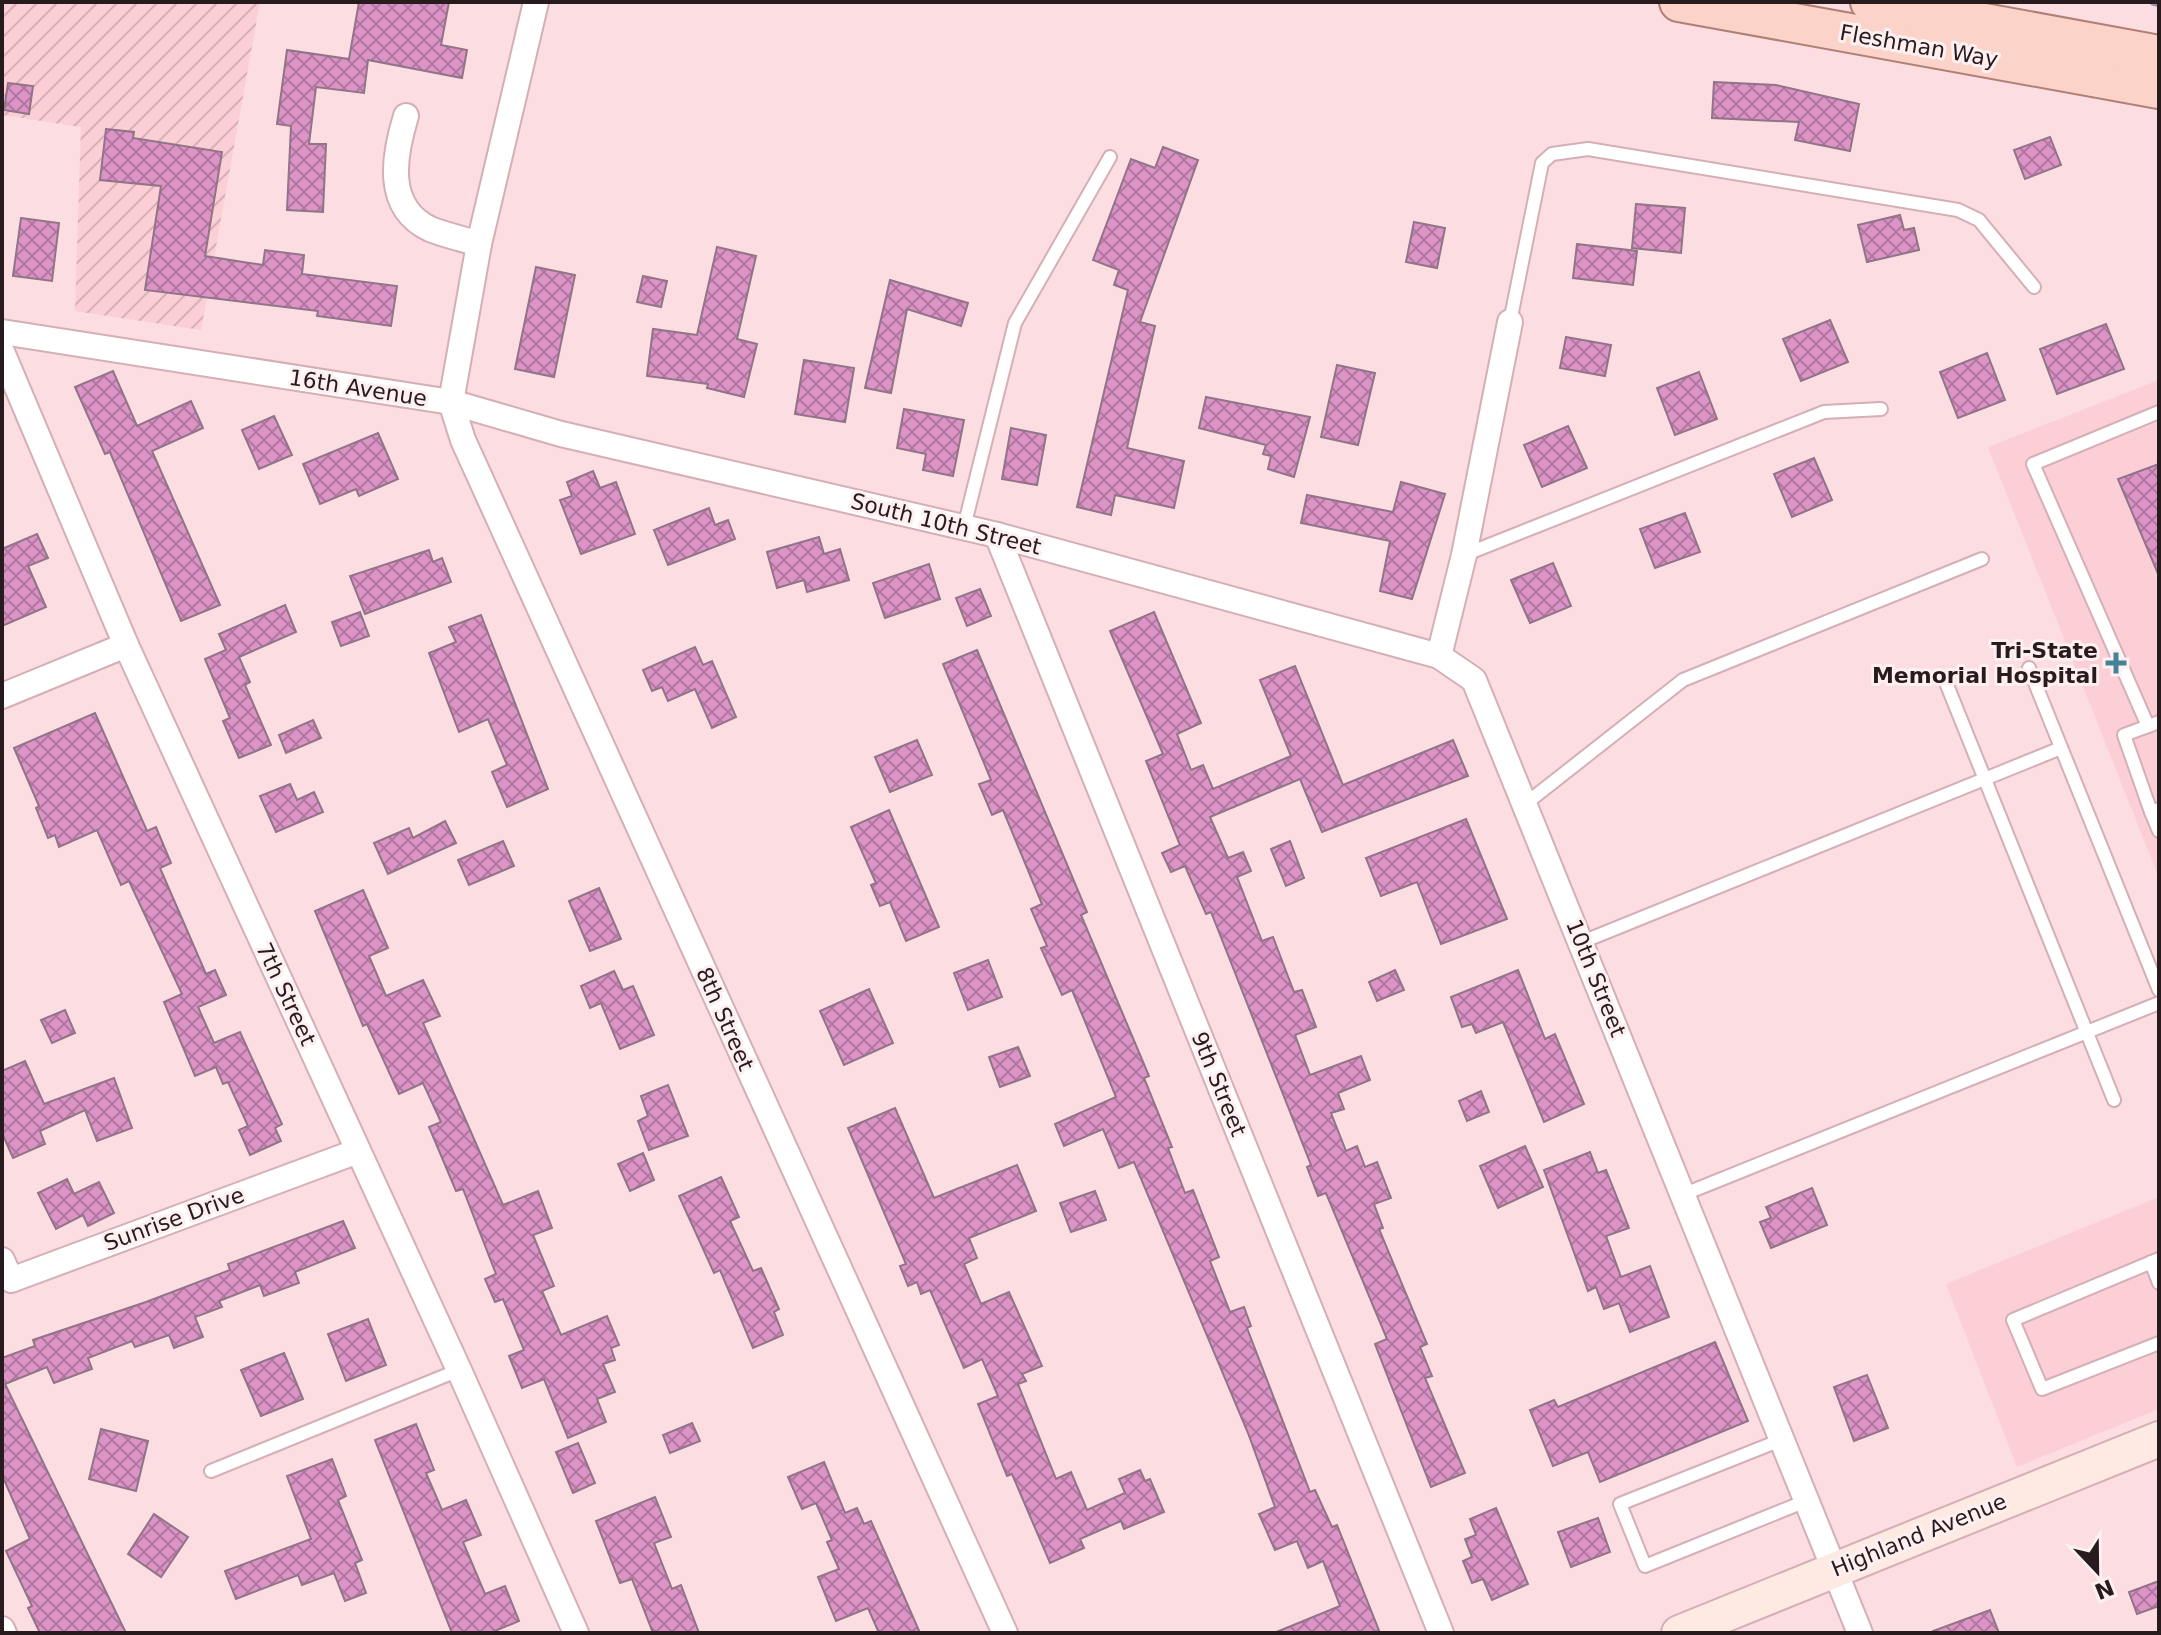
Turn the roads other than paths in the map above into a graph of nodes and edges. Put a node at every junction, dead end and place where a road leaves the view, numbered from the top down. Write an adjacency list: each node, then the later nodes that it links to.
1 (536, 2): 8 (street, 16th Avenue)
2 (1679, 2): 5 (main road, Fleshman Way)
3 (1870, 2): 4 (main road, Fleshman Way)
4 (2159, 55)
5 (2159, 89)
6 (406, 116): 8 (street)
7 (1110, 157): 16 (lane)
8 (479, 244): 13 (street, 16th Avenue)
9 (2034, 287): 10 (lane)
10 (1510, 322): 18 (street)
11 (2, 332): 13 (street, 16th Avenue)
12 (2, 352): 20 (street, 7th Street)
13 (451, 402): 16 (street, South 10th Street); 49 (street, 8th Street)
14 (1881, 409): 18 (lane)
15 (2159, 412): 25 (lane)
16 (964, 527): 17 (street, South 10th Street)
17 (997, 535): 21 (street, South 10th Street); 50 (street, 9th Street)
18 (1464, 555): 21 (street)
19 (1982, 559): 28 (lane)
20 (126, 645): 24 (street); 36 (street, 7th Street)
21 (1439, 656): 28 (street, 10th Street)
22 (2029, 668): 26 (lane)
23 (1947, 685): 27 (lane)
24 (2, 696)
25 (2153, 724): 29 (lane)
26 (2061, 748): 27 (lane); 32 (lane)
27 (1985, 779): 31 (lane); 34 (lane)
28 (1524, 805): 31 (street, 10th Street)
29 (2155, 811): 30 (lane)
30 (2159, 831)
31 (1582, 942): 37 (street, 10th Street)
32 (2159, 990)
33 (2159, 1003): 34 (lane)
34 (2087, 1032): 35 (lane); 37 (lane)
35 (2114, 1100)
36 (358, 1151): 38 (street, Sunrise Drive); 42 (street, 7th Street)
37 (1682, 1195): 44 (street, 10th Street)
38 (2, 1260)
39 (2155, 1261): 40 (lane); 41 (lane)
40 (2159, 1283)
41 (2159, 1343)
42 (459, 1370): 45 (lane); 48 (street, 7th Street)
43 (2159, 1439): 47 (main road, Highland Avenue)
44 (1781, 1440): 46 (street, 10th Street); 46 (lane)
45 (211, 1471)
46 (1806, 1501): 47 (street, 10th Street)
47 (1834, 1569): 51 (main road, Highland Avenue); 52 (street, 10th Street)
48 (576, 1633)
49 (1005, 1633)
50 (1441, 1633)
51 (1679, 1633)
52 (1860, 1633)

